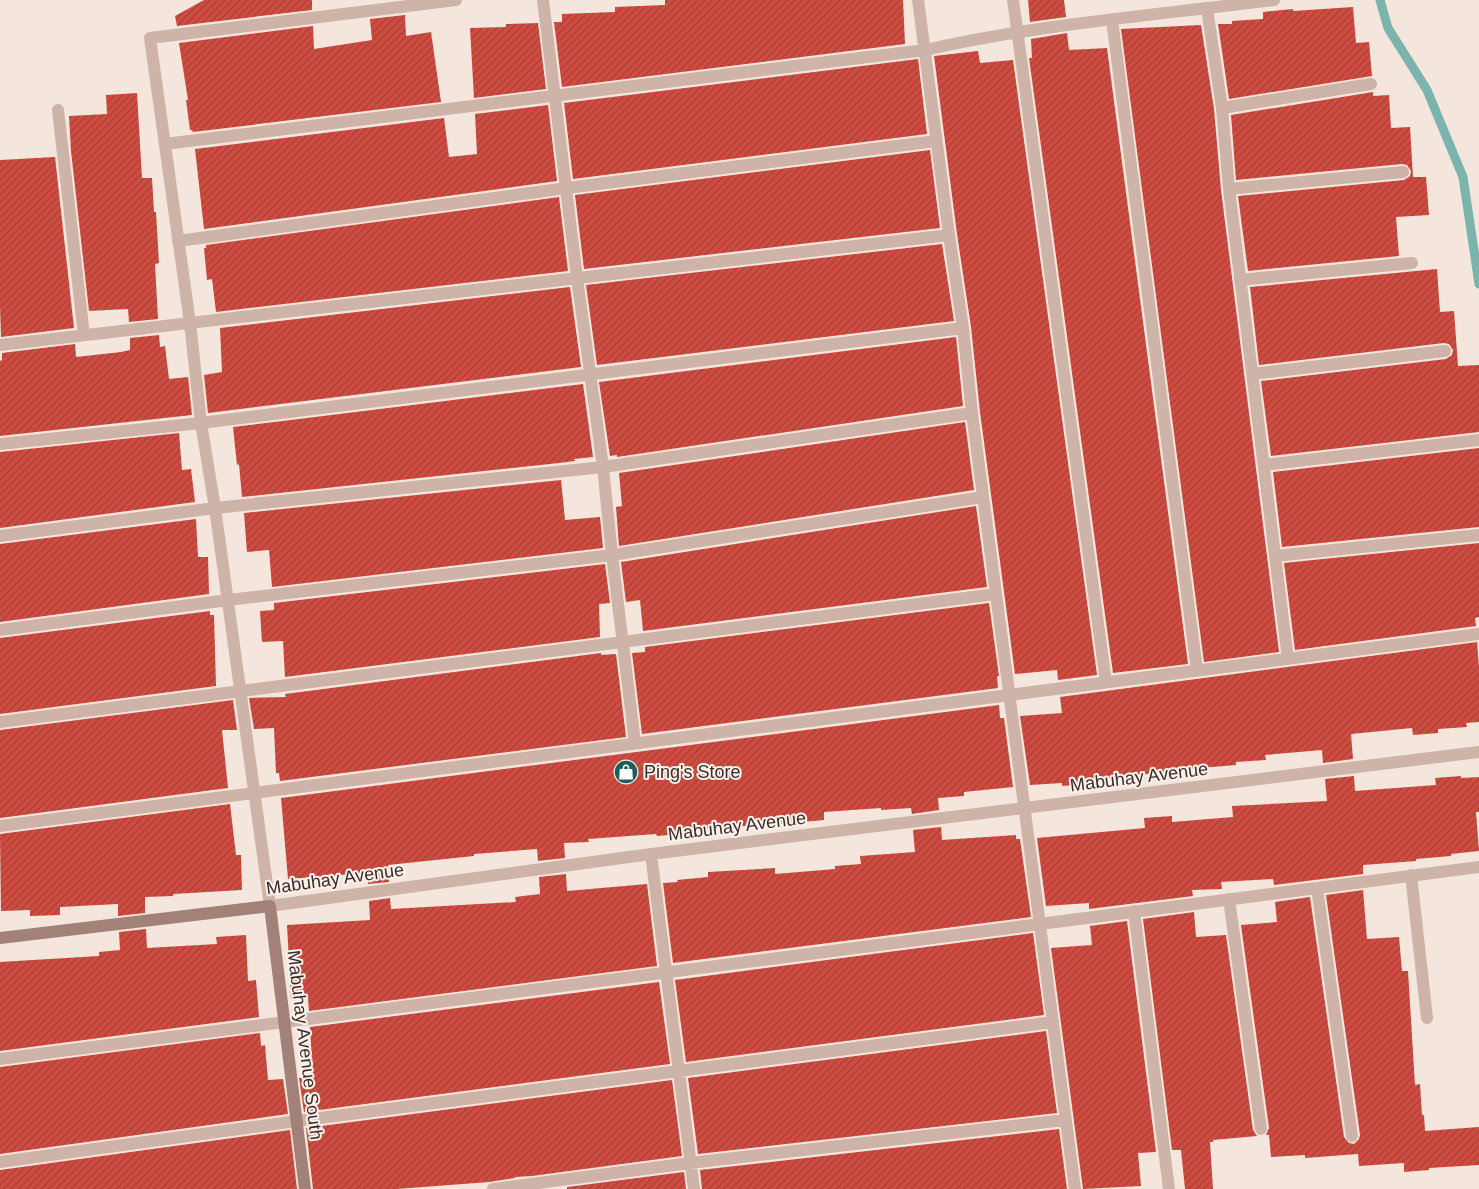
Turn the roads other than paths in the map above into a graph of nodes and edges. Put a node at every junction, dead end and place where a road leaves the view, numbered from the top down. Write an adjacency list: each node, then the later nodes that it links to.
1 (452, 0): 2 (street); 7 (street)
2 (456, 0)
3 (543, 0): 13 (street)
4 (918, 0): 11 (street)
5 (1013, 0): 10 (street)
6 (1274, 0): 8 (street)
7 (361, 6): 17 (street)
8 (1207, 9): 9 (street); 14 (street)
9 (1112, 20): 10 (street); 51 (street)
10 (1017, 32): 11 (street); 52 (street)
11 (925, 50): 13 (street); 16 (street)
12 (1371, 84): 14 (street)
13 (555, 96): 17 (street); 19 (street)
14 (1222, 108): 20 (street)
15 (58, 110): 28 (street)
16 (936, 141): 19 (street); 21 (street)
17 (165, 144): 22 (street)
18 (1403, 172): 20 (street)
19 (567, 188): 22 (street); 24 (street)
20 (1229, 189): 25 (street)
21 (949, 235): 24 (street); 27 (street)
22 (178, 241): 26 (street)
23 (1412, 263): 25 (street)
24 (577, 278): 26 (street); 31 (street)
25 (1240, 280): 32 (street)
26 (190, 323): 28 (street); 34 (street)
27 (963, 328): 31 (street); 33 (street)
28 (84, 335): 29 (street)
29 (0, 345)
30 (1445, 351): 32 (street)
31 (591, 374): 34 (street); 38 (street)
32 (1252, 374): 37 (street)
33 (972, 412): 38 (street); 39 (street)
34 (201, 423): 36 (street); 40 (street)
35 (1479, 440): 37 (street)
36 (0, 444)
37 (1264, 465): 44 (street)
38 (603, 466): 40 (street); 43 (street)
39 (983, 497): 43 (street); 45 (street)
40 (215, 508): 42 (street); 46 (street)
41 (1479, 535): 44 (street)
42 (0, 536)
43 (612, 555): 46 (street); 49 (street)
44 (1274, 556): 50 (street)
45 (996, 594): 49 (street); 54 (street)
46 (228, 600): 47 (street); 53 (street)
47 (0, 630)
48 (1479, 634): 50 (street)
49 (623, 642): 53 (street); 56 (street)
50 (1288, 659): 51 (street)
51 (1197, 670): 52 (street)
52 (1106, 682): 54 (street)
53 (241, 691): 55 (street); 58 (street)
54 (1009, 695): 56 (street); 59 (street)
55 (0, 722)
56 (635, 743): 58 (street)
57 (1479, 752): 59 (street, Mabuhay Avenue)
58 (255, 793): 60 (street); 66 (street)
59 (1024, 808): 61 (street, Mabuhay Avenue); 68 (street)
60 (0, 826)
61 (651, 854): 66 (street, Mabuhay Avenue); 70 (street)
62 (1479, 866): 63 (street)
63 (1411, 875): 64 (street); 71 (street)
64 (1317, 888): 65 (street); 79 (street)
65 (1229, 899): 67 (street); 78 (street)
66 (270, 906): 69 (street, Mabuhay Avenue); 72 (street, Mabuhay Avenue South)
67 (1134, 911): 68 (street); 86 (street)
68 (1040, 924): 70 (street); 73 (street)
69 (0, 938)
70 (666, 972): 72 (street); 75 (street)
71 (1427, 1018)
72 (285, 1022): 74 (street); 77 (street, Mabuhay Avenue South)
73 (1052, 1022): 75 (street); 76 (street)
74 (0, 1059)
75 (679, 1071): 77 (street); 81 (street)
76 (1065, 1120): 81 (street); 85 (street)
77 (297, 1121): 80 (street); 82 (street, Mabuhay Avenue South)
78 (1260, 1129)
79 (1352, 1136)
80 (0, 1162)
81 (690, 1162): 83 (street); 84 (street)
82 (305, 1189)
83 (493, 1189)
84 (694, 1189)
85 (1074, 1189)
86 (1168, 1189)

